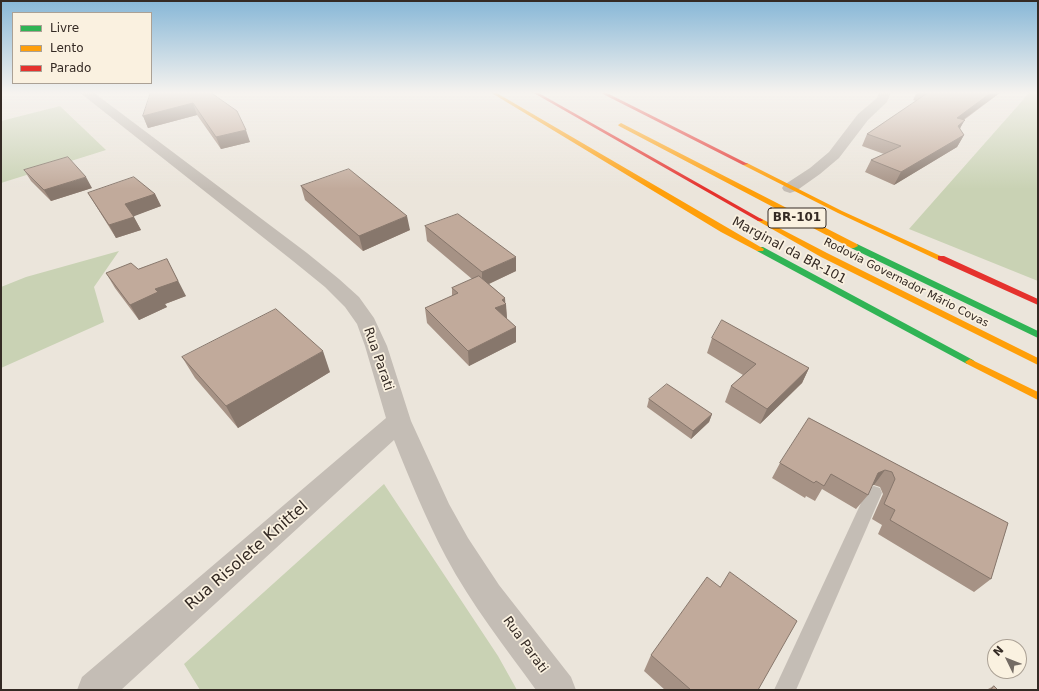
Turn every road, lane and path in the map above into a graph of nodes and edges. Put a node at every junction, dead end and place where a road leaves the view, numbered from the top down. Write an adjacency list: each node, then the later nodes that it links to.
1 (127, 124): 12 (street, Rua Parati)
2 (546, 124): 11 (main road, Marginal da BR-101)
3 (590, 124): 10 (main road, Rodovia Governador Mário Covas / BR-101)
4 (619, 124): 9 (main road, Rodovia Governador Mário Covas / BR-101)
5 (664, 124): 7 (main road)
6 (857, 124): 7 (street)
7 (790, 188): 8 (main road)
8 (1038, 302)
9 (1038, 335)
10 (1038, 362)
11 (1038, 396)
12 (399, 421): 14 (street, Rua Risolete Knittel); 15 (street, Rua Parati)
13 (874, 493): 16 (lane)
14 (95, 690)
15 (558, 690)
16 (785, 690)

